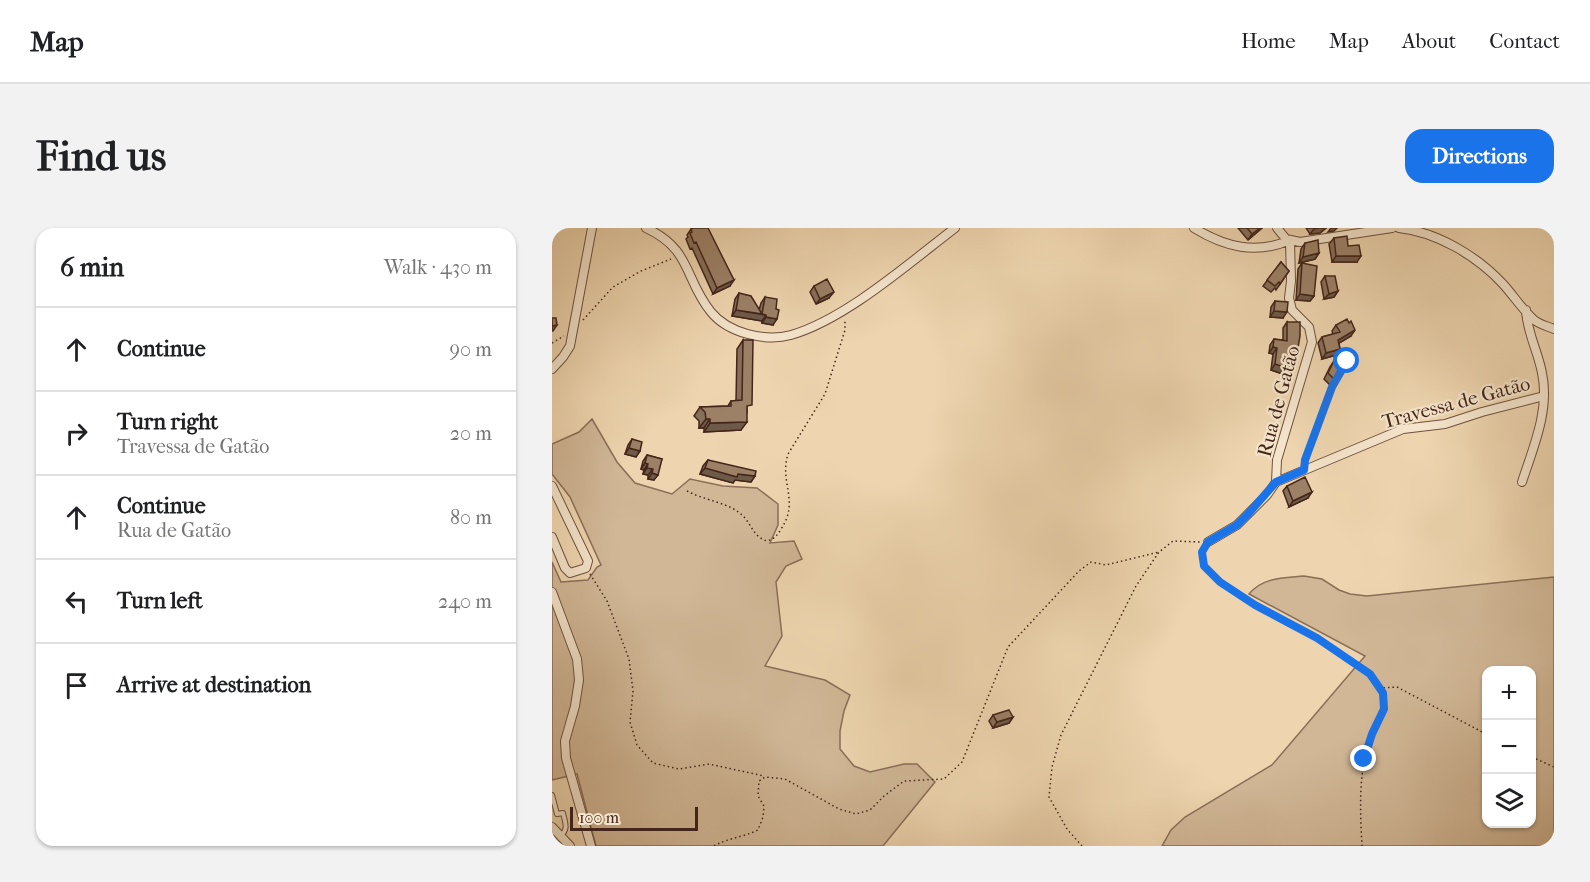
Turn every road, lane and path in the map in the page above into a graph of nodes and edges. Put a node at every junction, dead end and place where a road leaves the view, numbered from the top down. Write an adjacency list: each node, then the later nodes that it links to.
1 (592, 228): 15 (street)
2 (645, 228): 10 (street)
3 (955, 228): 11 (street)
4 (1194, 228): 9 (street)
5 (1277, 228): 9 (street)
6 (1392, 228): 8 (street)
7 (1399, 228): 12 (street)
8 (1367, 230): 9 (street)
9 (1290, 240): 21 (street, Rua de Gatão)
10 (680, 255): 11 (street); 13 (path)
11 (845, 309): 24 (path)
12 (1526, 310): 14 (street); 19 (street, Travessa de Gatão)
13 (580, 324)
14 (1554, 329)
15 (573, 333): 16 (path); 18 (street)
16 (552, 343)
17 (1347, 361): 20 (path)
18 (552, 369)
19 (1544, 396): 20 (street, Travessa de Gatão); 22 (street, Travessa de Gatão)
20 (1304, 470): 21 (street, Travessa de Gatão)
21 (1276, 482): 26 (street, Rua de Gatão)
22 (1522, 483)
23 (552, 486): 28 (street)
24 (687, 491)
25 (552, 537): 28 (street)
26 (1208, 542): 27 (path); 30 (path)
27 (1159, 552): 34 (path); 41 (path)
28 (586, 568): 34 (path)
29 (552, 592): 39 (street)
30 (1379, 688): 31 (path); 42 (path)
31 (1482, 732)
32 (1536, 759): 33 (path)
33 (1554, 767)
34 (765, 777): 40 (path)
35 (552, 795): 37 (lane)
36 (552, 827): 37 (street)
37 (560, 836): 38 (street)
38 (570, 846)
39 (591, 846)
40 (714, 846)
41 (1082, 846)
42 (1362, 846)

